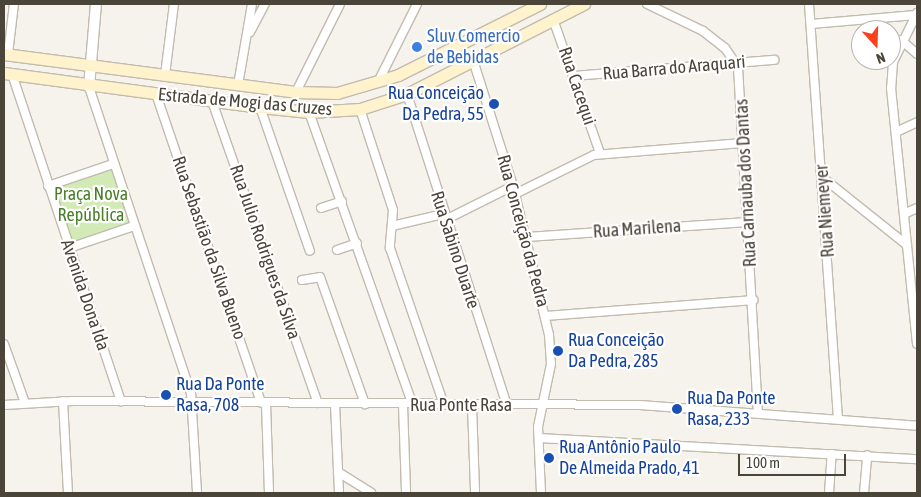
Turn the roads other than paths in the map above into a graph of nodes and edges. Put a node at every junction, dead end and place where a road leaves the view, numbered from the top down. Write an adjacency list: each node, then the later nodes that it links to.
1 (14, 4): 18 (street)
2 (96, 4): 23 (street)
3 (174, 4): 26 (street)
4 (252, 4): 16 (street)
5 (262, 4): 16 (street)
6 (340, 4): 31 (street)
7 (424, 4): 12 (street)
8 (540, 4): 28 (main road, Estrada de Mogi das Cruzes)
9 (584, 4): 14 (main road, Estrada de Mogi das Cruzes)
10 (647, 4): 22 (street)
11 (809, 4): 15 (street, Rua Niemeyer)
12 (416, 6): 28 (street)
13 (916, 14): 15 (street); 17 (street)
14 (553, 19): 20 (main road, Estrada de Mogi das Cruzes); 27 (street, Rua Cacequi)
15 (811, 24): 43 (street, Rua Niemeyer)
16 (248, 36): 29 (street)
17 (901, 40): 19 (street)
18 (6, 54): 23 (main road, Estrada de Mogi das Cruzes)
19 (917, 54)
20 (473, 60): 33 (main road, Estrada de Mogi das Cruzes); 45 (street, Rua Conceição da Pedra)
21 (774, 60): 22 (street, Rua Barra do Araquari)
22 (736, 62): 27 (street, Rua Barra do Araquari); 40 (street, Rua Carnauba dos Dantas)
23 (88, 64): 26 (main road, Estrada de Mogi das Cruzes); 30 (street)
24 (893, 70): 39 (street)
25 (8, 73): 30 (main road, Estrada de Mogi das Cruzes); 44 (street, Avenida Dona Ida)
26 (165, 75): 29 (main road, Estrada de Mogi das Cruzes)
27 (574, 76): 41 (street, Rua Cacequi)
28 (377, 84): 31 (main road, Estrada de Mogi das Cruzes)
29 (238, 85): 31 (main road, Estrada de Mogi das Cruzes)
30 (89, 87): 32 (main road, Estrada de Mogi das Cruzes); 42 (street)
31 (296, 92)
32 (156, 94): 34 (main road, Estrada de Mogi das Cruzes); 69 (street, Rua Sebastião da Silva Bueno)
33 (407, 94): 36 (main road, Estrada de Mogi das Cruzes); 50 (street, Rua Sabino Duarte)
34 (212, 100): 35 (main road, Estrada de Mogi das Cruzes); 70 (street, Rua Julio Rodrigues da Silva)
35 (260, 107): 37 (main road, Estrada de Mogi das Cruzes); 59 (street)
36 (360, 109): 37 (main road, Estrada de Mogi das Cruzes); 53 (street)
37 (309, 112): 46 (street)
38 (917, 122): 39 (street)
39 (896, 132): 49 (street)
40 (743, 143): 41 (street); 51 (street, Rua Carnauba dos Dantas)
41 (600, 153): 45 (street)
42 (113, 164): 44 (street); 52 (street)
43 (822, 177): 56 (street); 81 (street, Rua Niemeyer)
44 (48, 186): 57 (street, Avenida Dona Ida)
45 (514, 190): 50 (street); 54 (street, Rua Conceição da Pedra)
46 (342, 201): 47 (street); 55 (street)
47 (322, 208)
48 (917, 208): 49 (street)
49 (904, 214): 56 (street)
50 (444, 217): 53 (street); 79 (street, Rua Sabino Duarte)
51 (747, 222): 54 (street, Rua Marilena); 61 (street, Rua Carnauba dos Dantas)
52 (134, 226): 57 (street); 67 (street)
53 (392, 226): 77 (street)
54 (527, 237): 62 (street, Rua Conceição da Pedra)
55 (357, 243): 58 (street); 76 (street)
56 (906, 245): 64 (street)
57 (69, 248): 66 (street, Avenida Dona Ida)
58 (337, 250)
59 (301, 251)
60 (302, 280): 72 (street)
61 (753, 300): 62 (street); 80 (street, Rua Carnauba dos Dantas)
62 (546, 316): 73 (street, Rua Conceição da Pedra)
63 (4, 344): 68 (street)
64 (917, 344)
65 (63, 401): 66 (street, Rua Ponte Rasa); 68 (street, Rua Ponte Rasa); 88 (street)
66 (121, 401): 67 (street, Rua Ponte Rasa)
67 (192, 402): 69 (street, Rua Ponte Rasa); 89 (street)
68 (25, 403): 74 (street, Rua Ponte Rasa)
69 (264, 403): 70 (street, Rua Ponte Rasa); 90 (street, Rua Sebastião da Silva Bueno)
70 (318, 404): 71 (street, Rua Ponte Rasa)
71 (335, 404): 72 (street, Rua Ponte Rasa); 87 (street)
72 (365, 404): 75 (street, Rua Ponte Rasa)
73 (541, 404): 79 (street, Rua Ponte Rasa); 80 (street, Rua Ponte Rasa); 83 (street, Rua Conceição da Pedra)
74 (4, 405)
75 (403, 405): 76 (street, Rua Ponte Rasa); 93 (street)
76 (413, 405): 77 (street, Rua Ponte Rasa)
77 (444, 405): 78 (street, Rua Ponte Rasa)
78 (472, 405): 79 (street, Rua Ponte Rasa); 94 (street)
79 (507, 405)
80 (758, 412): 81 (street, Rua Ponte Rasa)
81 (838, 419): 82 (street, Rua Ponte Rasa)
82 (917, 426)
83 (539, 438): 84 (street); 95 (street, Rua Conceição da Pedra)
84 (832, 454): 85 (street); 96 (street)
85 (866, 455): 86 (street); 97 (street)
86 (917, 459)
87 (338, 472): 91 (street); 92 (street)
88 (68, 493)
89 (197, 493)
90 (269, 493)
91 (339, 493)
92 (371, 493)
93 (406, 493)
94 (475, 493)
95 (541, 493)
96 (829, 493)
97 (864, 493)

